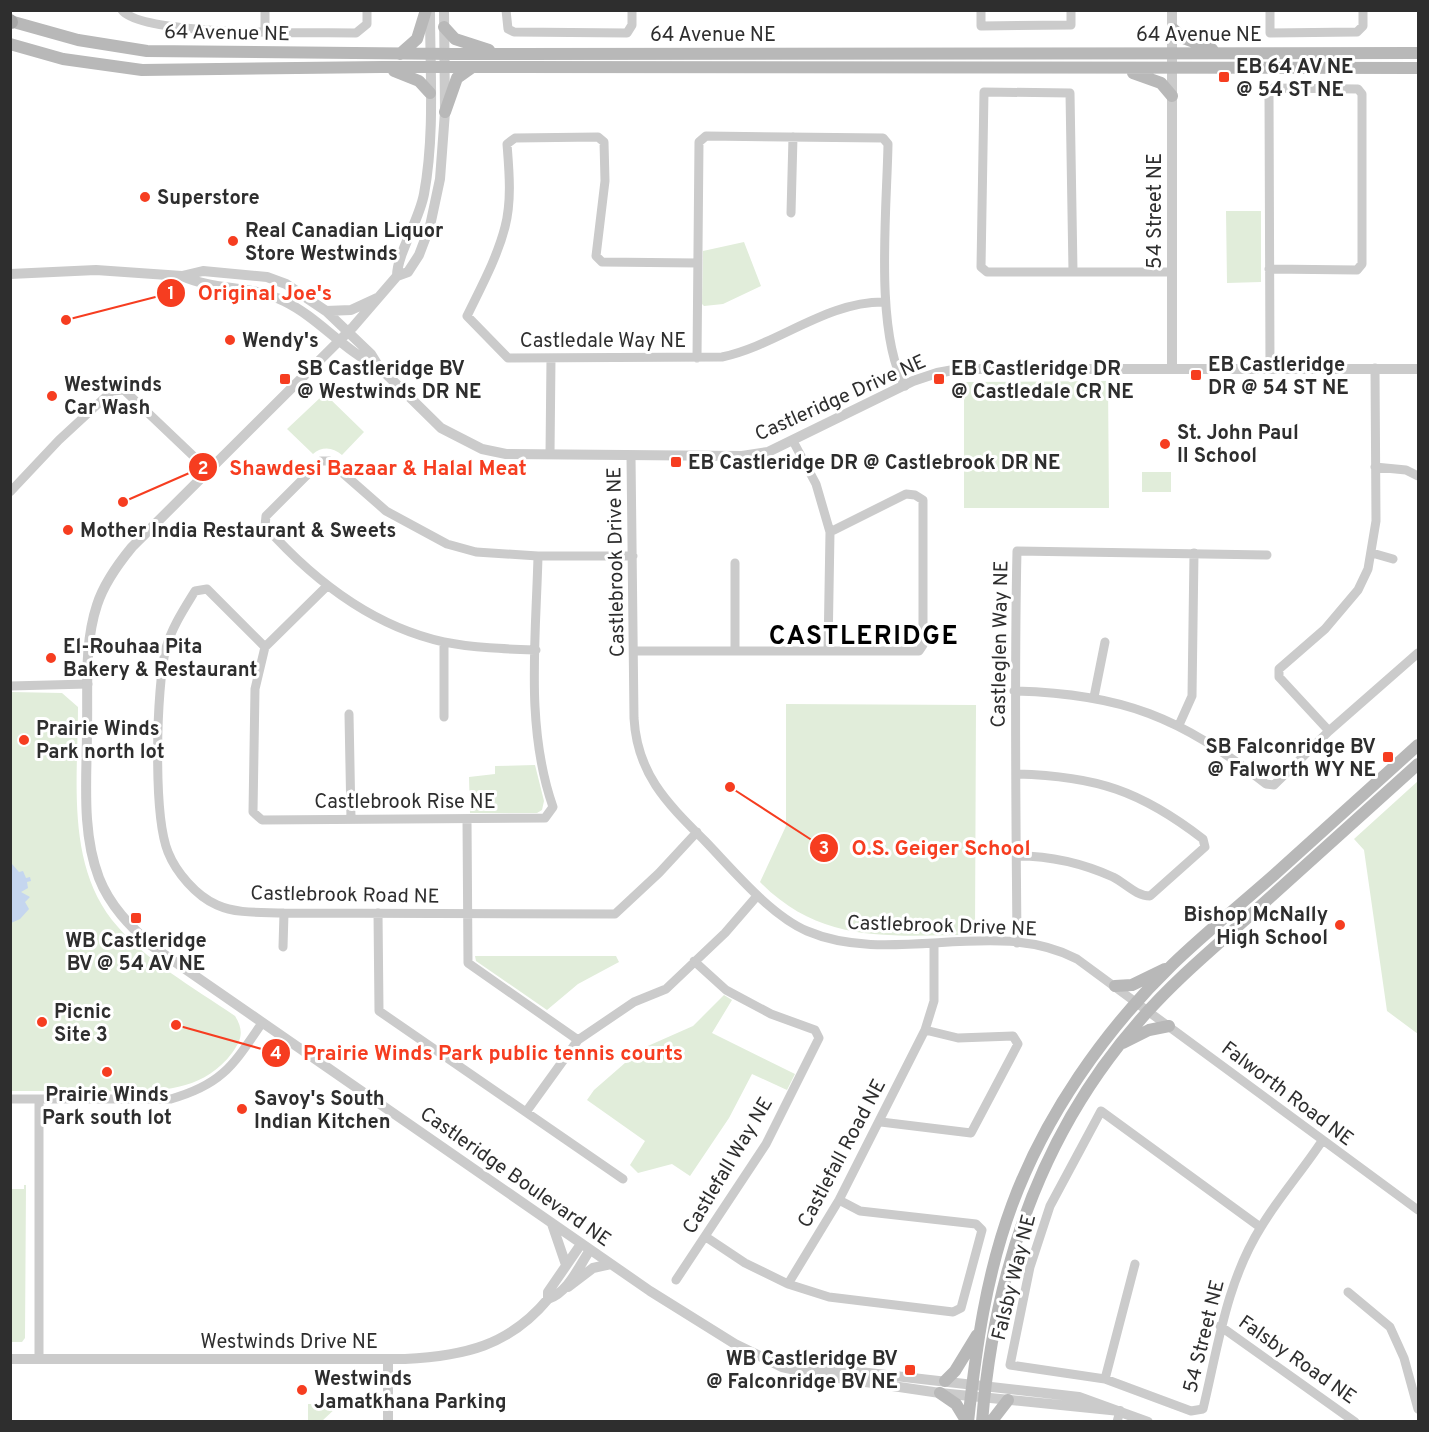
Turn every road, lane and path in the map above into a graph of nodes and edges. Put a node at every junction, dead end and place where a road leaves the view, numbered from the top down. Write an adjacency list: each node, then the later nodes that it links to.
1 (122, 10): 16 (street)
2 (266, 10): 16 (street)
3 (367, 10): 16 (street)
4 (428, 10): 20 (main road); 21 (street, Castleridge Boulevard NE)
5 (444, 10): 14 (street, Castleridge Boulevard NE)
6 (506, 10): 7 (street)
7 (632, 10)
8 (981, 10): 9 (street)
9 (1071, 10)
10 (1172, 10): 15 (street, 54 Street NE)
11 (1270, 10): 12 (street)
12 (1363, 10)
13 (11, 21): 20 (main road, 64 Avenue NE)
14 (444, 27): 22 (street, Castleridge Boulevard NE); 23 (main road)
15 (1173, 29): 19 (street, 54 Street NE); 24 (main road)
16 (266, 32)
17 (10, 44): 25 (main road, 64 Avenue NE)
18 (1419, 52): 24 (main road, 64 Avenue NE)
19 (1173, 53): 23 (main road, 64 Avenue NE); 24 (main road, 64 Avenue NE); 31 (street, 54 Street NE)
20 (400, 54): 21 (main road, 64 Avenue NE)
21 (430, 54): 22 (main road, 64 Avenue NE); 27 (street, Castleridge Boulevard NE)
22 (445, 54): 23 (main road, 64 Avenue NE); 26 (street, Castleridge Boulevard NE)
23 (505, 54)
24 (1228, 54)
25 (382, 67): 27 (main road, 64 Avenue NE); 32 (main road)
26 (445, 67): 27 (main road, 64 Avenue NE); 28 (main road, 64 Avenue NE); 34 (street, Castleridge Boulevard NE)
27 (430, 68): 32 (street, Castleridge Boulevard NE)
28 (471, 68): 30 (main road, 64 Avenue NE); 34 (main road)
29 (1419, 68): 31 (main road, 64 Avenue NE)
30 (1118, 69): 31 (main road, 64 Avenue NE); 33 (main road)
31 (1172, 69): 33 (street, 54 Street NE)
32 (430, 93): 43 (street, Castleridge Boulevard NE)
33 (1173, 96): 40 (street, 54 Street NE)
34 (445, 112): 43 (street, Castleridge Boulevard NE)
35 (793, 137): 36 (street); 37 (street); 45 (street)
36 (791, 213)
37 (697, 263): 48 (street, Castledale Way NE); 49 (street)
38 (1269, 269): 38 (street); 51 (street)
39 (1073, 271): 39 (street); 40 (street)
40 (1172, 272): 50 (street, 54 Street NE)
41 (10, 274): 42 (street)
42 (182, 276): 46 (street); 47 (street)
43 (397, 276): 44 (street, Castleridge Boulevard NE)
44 (383, 296): 46 (street); 47 (street, Castleridge Boulevard NE)
45 (885, 302): 49 (street, Castledale Way NE); 54 (street)
46 (326, 311): 47 (street)
47 (343, 336): 56 (street, Castleridge Drive NE); 59 (street, Castleridge Boulevard NE)
48 (551, 358): 49 (street, Castledale Way NE); 56 (street)
49 (697, 358)
50 (1172, 368): 51 (street, Castleridge Drive NE); 54 (street, Castleridge Drive NE)
51 (1270, 368): 52 (street, Castleridge Drive NE)
52 (1375, 368): 53 (street, Castleridge Drive NE); 58 (street)
53 (1419, 369)
54 (904, 386): 55 (street, Castleridge Drive NE)
55 (793, 441): 57 (street, Castleridge Drive NE); 62 (street)
56 (549, 454): 57 (street, Castleridge Drive NE)
57 (632, 456): 67 (street, Castlebrook Drive NE)
58 (1375, 467): 60 (street); 64 (street)
59 (208, 470): 61 (street); 79 (street, Castleridge Boulevard NE)
60 (1419, 476)
61 (10, 492)
62 (830, 531): 77 (street); 77 (street)
63 (1194, 553): 65 (street); 81 (street, Castleglen Way NE); 85 (street)
64 (1372, 553): 68 (street); 86 (street)
65 (1267, 555)
66 (537, 556): 67 (street); 70 (street); 74 (street, Castlebrook Rise NE)
67 (633, 556): 75 (street, Castlebrook Drive NE)
68 (1394, 559)
69 (735, 563): 76 (street)
70 (327, 587): 71 (street); 73 (street)
71 (444, 642): 74 (street); 84 (street)
72 (1105, 642): 82 (street)
73 (265, 647): 92 (street, Castlebrook Rise NE); 97 (street, Castlebrook Road NE)
74 (536, 650): 93 (street, Castlebrook Rise NE)
75 (635, 651): 76 (street); 94 (street, Castlebrook Drive NE)
76 (735, 651): 77 (street)
77 (828, 651)
78 (1419, 653): 86 (street)
79 (88, 684): 80 (street); 107 (street, Castleridge Boulevard NE)
80 (10, 686)
81 (1014, 691): 82 (street); 89 (street, Castleglen Way NE)
82 (1094, 697): 85 (street)
83 (349, 714): 92 (street)
84 (444, 717)
85 (1179, 725): 86 (street)
86 (1329, 731)
87 (1419, 745): 104 (main road)
88 (1419, 764): 91 (main road)
89 (1017, 774): 95 (street, Castleglen Way NE); 95 (street)
90 (1419, 774): 91 (main road)
91 (1403, 778): 106 (main road)
92 (351, 819): 93 (street, Castlebrook Rise NE)
93 (467, 820): 99 (street)
94 (697, 832): 96 (street, Castlebrook Drive NE); 99 (street, Castlebrook Road NE)
95 (1018, 856): 101 (street, Castleglen Way NE)
96 (757, 896): 100 (street, Castlebrook Drive NE); 103 (street)
97 (284, 913): 98 (street, Castlebrook Road NE); 102 (street)
98 (378, 913): 99 (street, Castlebrook Road NE); 114 (street)
99 (469, 914): 110 (street)
100 (934, 943): 101 (street, Castlebrook Drive NE); 109 (street, Castlefall Road NE)
101 (1017, 943): 105 (street, Castlebrook Drive NE)
102 (283, 947)
103 (694, 961): 110 (street); 122 (street, Castlefall Way NE)
104 (1171, 966): 105 (main road); 106 (main road)
105 (1115, 986): 106 (street, Castlebrook Drive NE)
106 (1143, 1007): 108 (street, Falworth Road NE); 111 (main road); 133 (main road)
107 (262, 1023): 113 (street); 120 (street, Castleridge Boulevard NE)
108 (1169, 1026): 111 (main road); 116 (street, Falworth Road NE)
109 (925, 1030): 115 (street, Castlefall Road NE); 115 (street)
110 (578, 1040): 114 (street)
111 (1120, 1045): 139 (main road)
112 (10, 1099): 113 (street)
113 (39, 1099): 135 (street)
114 (526, 1112): 117 (street)
115 (881, 1122): 118 (street, Castlefall Road NE)
116 (1322, 1141): 119 (street, Falworth Road NE); 121 (street, 54 Street NE)
117 (623, 1179)
118 (839, 1200): 128 (street, Castlefall Road NE); 128 (street)
119 (1419, 1210)
120 (550, 1221): 123 (street, Castleridge Boulevard NE); 126 (street)
121 (1260, 1227): 132 (street, 54 Street NE); 137 (street, Falsby Way NE)
122 (706, 1237): 127 (street, Castlefall Way NE); 128 (street)
123 (586, 1247): 124 (street, Castleridge Boulevard NE); 126 (street, Westwinds Drive NE); 129 (street, Westwinds Drive NE)
124 (611, 1264): 129 (street); 138 (street, Castleridge Boulevard NE)
125 (1135, 1264): 137 (street)
126 (566, 1266): 131 (street, Westwinds Drive NE)
127 (676, 1280)
128 (788, 1284)
129 (565, 1288): 131 (street, Westwinds Drive NE)
130 (1348, 1292): 141 (street)
131 (548, 1299): 136 (street, Westwinds Drive NE)
132 (1220, 1326): 142 (street, 54 Street NE); 149 (street, Falsby Road NE)
133 (978, 1334): 138 (main road); 139 (main road)
134 (10, 1359): 135 (street, Westwinds Drive NE)
135 (39, 1359): 136 (street, Westwinds Drive NE)
136 (388, 1359): 144 (street)
137 (1105, 1379): 142 (street, Falsby Way NE)
138 (942, 1387): 139 (street, Castleridge Boulevard NE); 145 (main road)
139 (978, 1391): 140 (street); 143 (street); 145 (main road); 146 (main road)
140 (1008, 1400): 143 (street); 147 (main road)
141 (1419, 1409)
142 (1191, 1411)
143 (1119, 1416): 148 (street)
144 (388, 1422)
145 (968, 1422)
146 (982, 1422)
147 (992, 1422)
148 (1148, 1422)
149 (1355, 1422)

